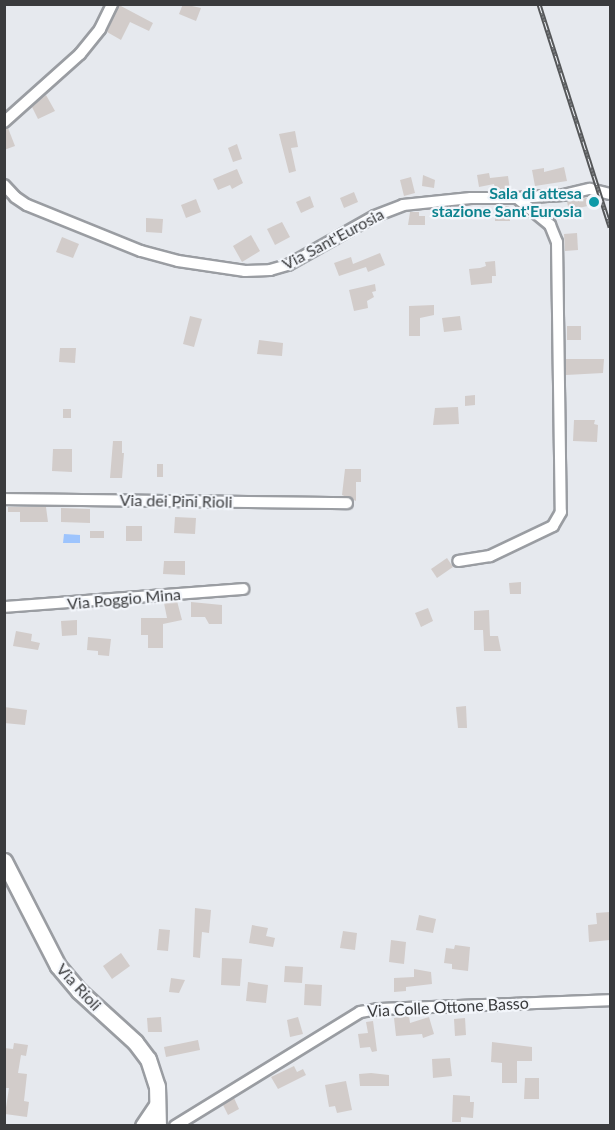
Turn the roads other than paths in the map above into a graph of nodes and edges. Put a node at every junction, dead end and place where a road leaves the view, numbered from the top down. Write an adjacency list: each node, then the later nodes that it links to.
1 (112, 4): 2 (street)
2 (4, 122)
3 (4, 185): 5 (street, Via Sant'Eurosia)
4 (610, 194): 5 (street, Via Sant'Eurosia)
5 (517, 198): 8 (street)
6 (4, 499): 7 (street, Via dei Pini Rioli)
7 (346, 503)
8 (458, 561)
9 (243, 589): 10 (street, Via Poggio Mina)
10 (4, 607)
11 (4, 861): 13 (main road, Via Rioli)
12 (610, 1000): 16 (street, Via Colle Ottone Basso)
13 (157, 1105): 14 (main road); 15 (main road, Via Rioli)
14 (143, 1125)
15 (158, 1125)
16 (175, 1125)

